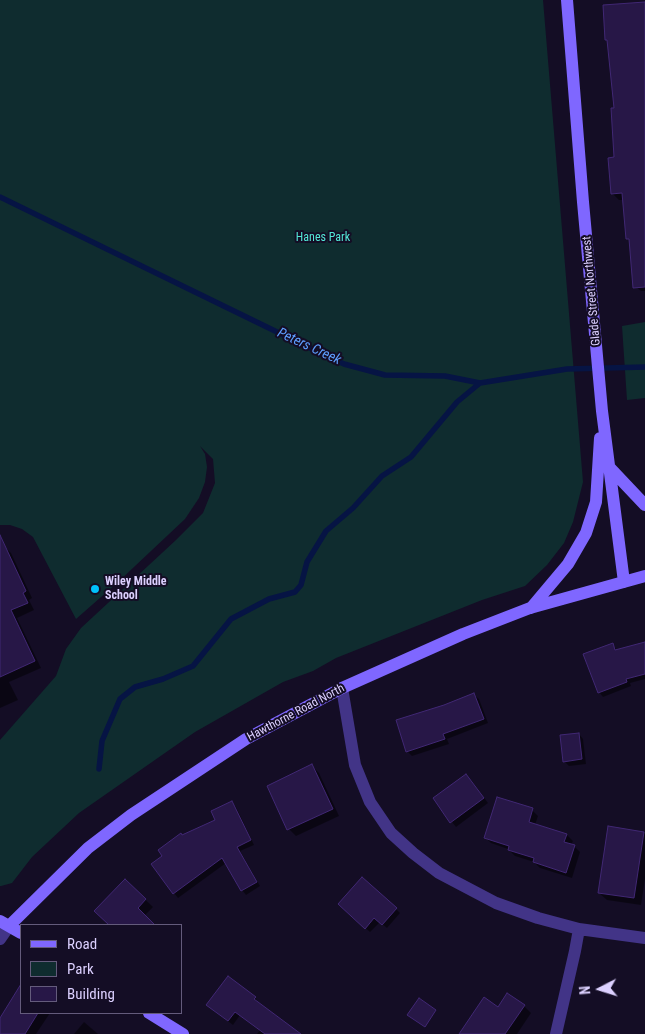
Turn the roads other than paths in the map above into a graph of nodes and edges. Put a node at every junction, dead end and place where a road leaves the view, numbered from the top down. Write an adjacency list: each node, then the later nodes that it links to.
1 (567, 0): 2 (street, Glade Street Northwest)
2 (602, 411): 3 (street, Glade Street Northwest); 7 (street)
3 (609, 467): 4 (street); 6 (street, Glade Street Northwest)
4 (645, 505)
5 (645, 576): 6 (street, Hawthorne Road North)
6 (624, 582): 7 (street, Hawthorne Road North)
7 (530, 608): 8 (street, Hawthorne Road North)
8 (342, 688): 9 (street, Hawthorne Road North); 10 (street)
9 (4, 923): 11 (street); 13 (street, Hawthorne Road North)
10 (579, 929): 12 (street); 16 (street)
11 (20, 932)
12 (645, 938)
13 (0, 939)
14 (151, 1014): 15 (street)
15 (183, 1034)
16 (556, 1034)

